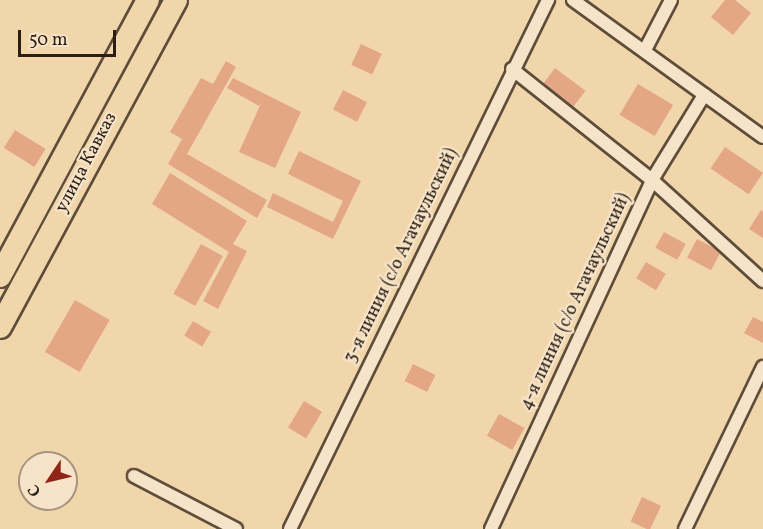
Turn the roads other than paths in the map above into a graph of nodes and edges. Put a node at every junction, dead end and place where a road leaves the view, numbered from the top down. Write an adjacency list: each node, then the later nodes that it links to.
1 (148, 0): 11 (highway, улица Кавказ)
2 (176, 0): 13 (highway, улица Кавказ)
3 (549, 0): 7 (street, 3-я линия (с/о Агачаульский))
4 (573, 0): 6 (street)
5 (671, 0): 6 (street)
6 (645, 50): 8 (street)
7 (512, 69): 10 (street); 17 (street, 3-я линия (с/о Агачаульский))
8 (704, 95): 9 (street); 10 (street, 4-я линия (с/о Агачаульский))
9 (763, 137)
10 (652, 180): 12 (street); 18 (street, 4-я линия (с/о Агачаульский))
11 (0, 276)
12 (763, 281)
13 (0, 327)
14 (763, 366): 19 (street)
15 (134, 476): 16 (street)
16 (236, 529)
17 (290, 529)
18 (491, 529)
19 (685, 529)

